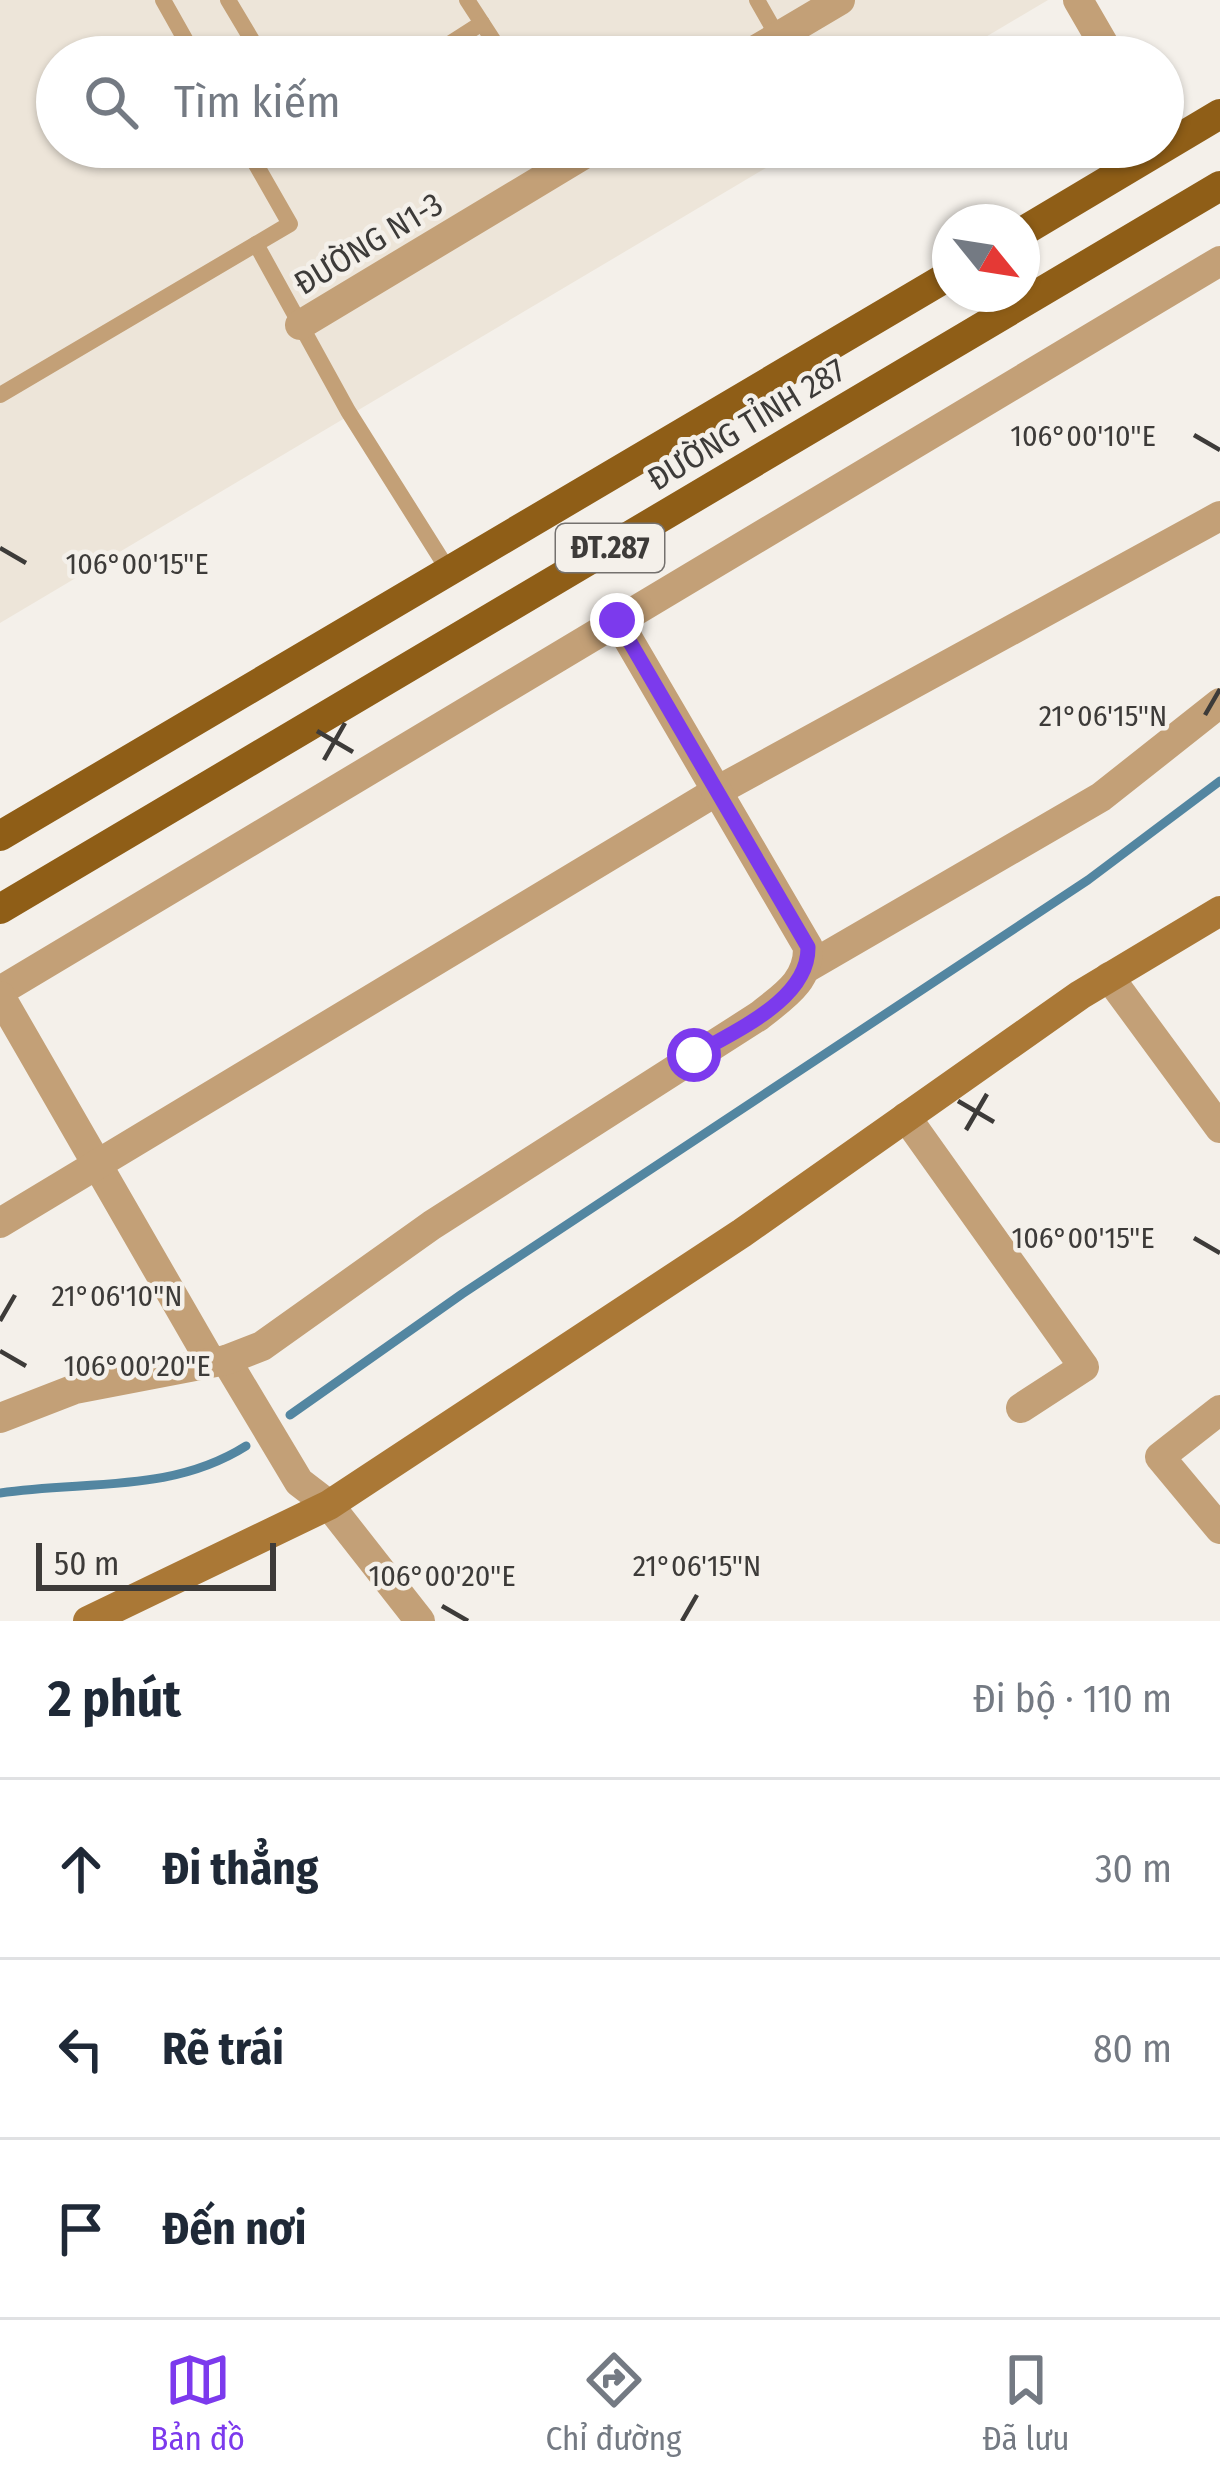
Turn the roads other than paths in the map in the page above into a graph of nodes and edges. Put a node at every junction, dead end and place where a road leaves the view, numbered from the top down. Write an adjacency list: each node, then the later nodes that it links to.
1 (163, 0): 8 (lane)
2 (228, 0): 9 (lane)
3 (467, 0): 7 (lane)
4 (757, 0): 12 (lane)
5 (840, 0): 13 (street)
6 (1078, 0): 14 (street)
7 (482, 22): 10 (lane); 11 (lane)
8 (183, 36)
9 (249, 36)
10 (461, 36)
11 (491, 36)
12 (777, 36)
13 (780, 36)
14 (1099, 36)
15 (1220, 114): 16 (main road)
16 (1184, 135)
17 (259, 168): 22 (lane)
18 (550, 168): 25 (street, ĐƯỜNG N1-3)
19 (1129, 168): 21 (main road)
20 (1220, 186): 33 (main road, ĐƯỜNG TỈNH 287 / ĐT.287)
21 (1040, 221)
22 (256, 244): 25 (lane); 26 (lane)
23 (1220, 261): 29 (street)
24 (932, 286): 28 (main road, ĐƯỜNG TỈNH 287 / ĐT.287)
25 (300, 325): 28 (lane)
26 (0, 395)
27 (1220, 516): 31 (street)
28 (450, 573): 32 (main road, ĐƯỜNG TỈNH 287 / ĐT.287)
29 (617, 620): 31 (street); 37 (street)
30 (1220, 703): 35 (street)
31 (717, 791): 35 (street); 40 (street)
32 (0, 836)
33 (0, 909)
34 (1220, 911): 36 (street)
35 (808, 968): 42 (street)
36 (1109, 977): 38 (street); 39 (street)
37 (0, 994): 40 (street)
38 (906, 1117): 43 (street); 46 (street)
39 (1220, 1128)
40 (96, 1164): 41 (street); 42 (street)
41 (0, 1223)
42 (219, 1361): 45 (street); 46 (street)
43 (1021, 1408)
44 (1220, 1410): 47 (street)
45 (0, 1418)
46 (329, 1505): 48 (street); 49 (street)
47 (1220, 1529)
48 (88, 1621)
49 (420, 1621)

